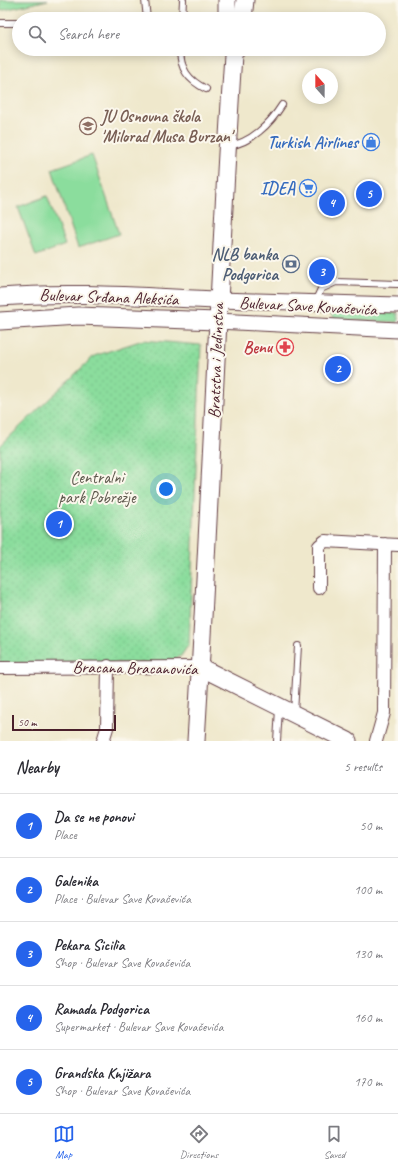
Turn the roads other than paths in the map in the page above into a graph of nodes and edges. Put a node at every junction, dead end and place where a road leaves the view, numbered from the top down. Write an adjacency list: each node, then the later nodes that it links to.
1 (145, 0): 5 (lane)
2 (183, 0): 6 (lane)
3 (227, 0): 7 (main road)
4 (245, 0): 8 (main road)
5 (146, 12)
6 (182, 12)
7 (227, 12)
8 (244, 12)
9 (0, 23): 10 (lane)
10 (12, 23)
11 (180, 56): 13 (lane)
12 (233, 56): 15 (main road, Bratstva i Jedinstva)
13 (206, 89)
14 (282, 105): 15 (lane)
15 (228, 146): 18 (main road, Bratstva i Jedinstva)
16 (398, 284): 19 (lane)
17 (0, 297): 18 (main road, Bulevar Srđana Aleksića)
18 (218, 300): 19 (street, Bulevar Save Kovačevića); 22 (main road, Bratstva i Jedinstva)
19 (314, 304): 20 (street, Bulevar Save Kovačevića)
20 (398, 305)
21 (0, 321): 22 (main road, Bulevar Srđana Aleksića)
22 (217, 321): 23 (street, Bulevar Save Kovačevića); 29 (main road, Bratstva i Jedinstva)
23 (398, 330)
24 (385, 544): 25 (street); 26 (street); 36 (street)
25 (398, 545)
26 (319, 588)
27 (298, 646): 31 (lane)
28 (108, 666): 29 (street, Bracana Bracanovića); 30 (street, Bracana Bracanovića); 32 (street)
29 (200, 667): 31 (main road, Bracana Bracanovića); 33 (main road, Bratstva i Jedinstva)
30 (0, 668)
31 (286, 711): 34 (lane); 35 (main road, Bracana Bracanovića)
32 (103, 741)
33 (196, 741)
34 (277, 741)
35 (348, 741)
36 (376, 741)

